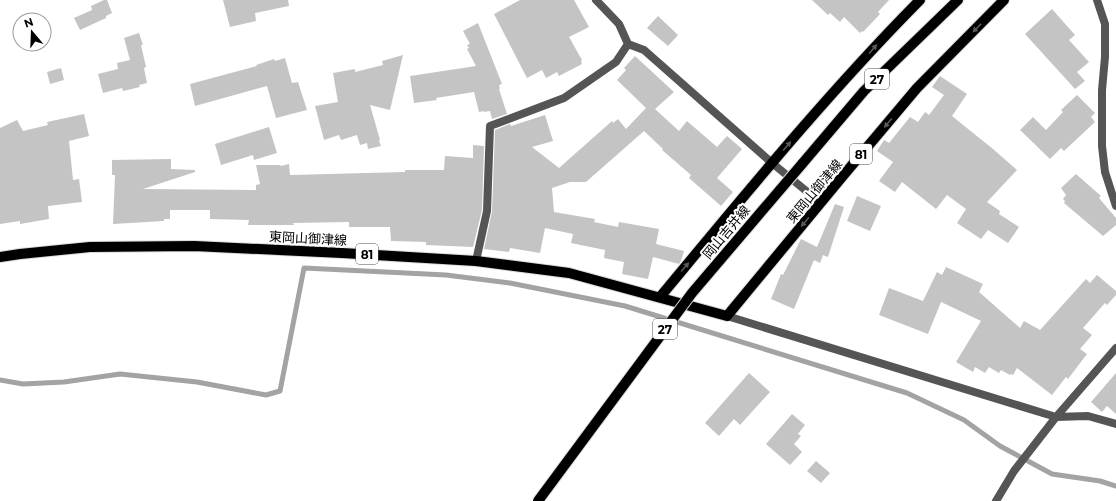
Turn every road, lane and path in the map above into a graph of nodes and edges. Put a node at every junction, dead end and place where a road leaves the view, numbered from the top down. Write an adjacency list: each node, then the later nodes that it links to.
1 (596, 0): 6 (street)
2 (920, 0): 7 (main road, one-way to 2)
3 (958, 0): 17 (main road, 岡山吉井線 / 27, bridge)
4 (1004, 0): 8 (main road, 東岡山御津線 / 81, one-way to 8)
5 (1097, 0): 9 (street)
6 (628, 44): 7 (street); 11 (street)
7 (772, 163): 8 (street); 12 (main road, one-way to 7)
8 (821, 203): 13 (main road, 東岡山御津線 / 81, one-way to 13)
9 (1116, 206)
10 (0, 257): 11 (main road, 東岡山御津線 / 81)
11 (476, 261): 12 (main road, 東岡山御津線 / 81)
12 (660, 297): 13 (main road, 東岡山御津線 / 81)
13 (727, 316): 15 (street)
14 (1116, 348): 15 (street)
15 (1056, 417): 16 (street); 18 (street)
16 (1116, 424)
17 (538, 501)
18 (996, 501)

